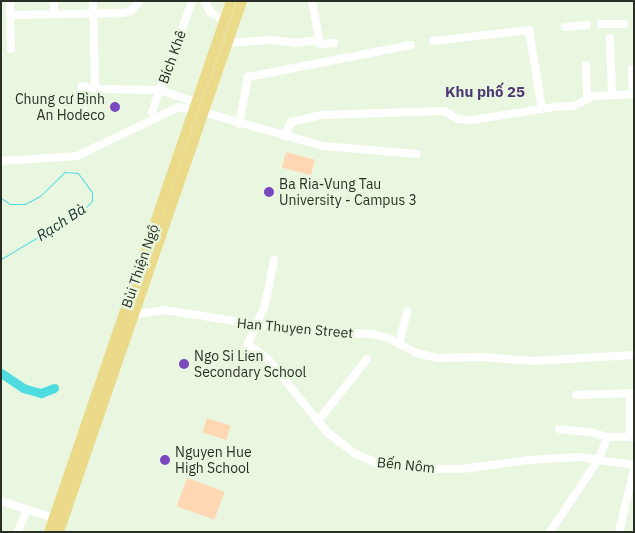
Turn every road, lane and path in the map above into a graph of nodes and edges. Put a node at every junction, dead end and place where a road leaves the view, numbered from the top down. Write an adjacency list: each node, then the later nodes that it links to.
1 (10, 1): 12 (street)
2 (54, 1): 11 (street)
3 (93, 1): 10 (street)
4 (140, 1): 10 (street)
5 (192, 1): 28 (street, Bích Khê)
6 (206, 1): 13 (street)
7 (231, 1): 13 (main road, Bùi Thiện Ngộ)
8 (242, 1): 21 (main road)
9 (312, 1): 19 (street)
10 (94, 13): 11 (street); 27 (street)
11 (54, 14): 12 (street)
12 (10, 15): 24 (street)
13 (224, 21): 32 (main road, Bùi Thiện Ngộ)
14 (601, 24): 15 (street)
15 (624, 24)
16 (587, 25): 17 (street)
17 (566, 27)
18 (610, 38): 29 (street)
19 (319, 40): 21 (street); 22 (street)
20 (433, 41): 34 (street)
21 (227, 43): 32 (main road)
22 (334, 43)
23 (412, 45): 36 (street)
24 (11, 49)
25 (586, 65): 31 (street)
26 (632, 69): 30 (street)
27 (95, 89): 28 (street); 33 (street)
28 (160, 90): 32 (street); 35 (street, Bích Khê)
29 (612, 94): 30 (street); 31 (street)
30 (633, 94)
31 (587, 99): 34 (street)
32 (200, 107): 36 (street); 39 (street); 41 (main road, Bùi Thiện Ngộ)
33 (82, 108)
34 (542, 109): 37 (street)
35 (152, 112)
36 (239, 124): 37 (street)
37 (284, 136): 38 (street)
38 (417, 154)
39 (1, 161)
40 (274, 260): 44 (street)
41 (137, 289): 43 (main road, Bùi Thiện Ngộ); 50 (main road, Bùi Thiện Ngộ)
42 (407, 310): 45 (street)
43 (133, 315): 44 (street, Han Thuyen Street); 52 (main road, Bùi Thiện Ngộ)
44 (255, 324): 45 (street, Han Thuyen Street); 51 (street, Bến Nôm)
45 (399, 344): 46 (street, Han Thuyen Street)
46 (634, 355)
47 (367, 360): 51 (street)
48 (632, 394): 49 (street); 55 (street)
49 (576, 395)
50 (86, 420): 52 (main road); 61 (main road, Bùi Thiện Ngộ)
51 (318, 421): 56 (street, Bến Nôm)
52 (97, 423): 64 (main road, Bùi Thiện Ngộ)
53 (559, 429): 54 (street)
54 (608, 437): 55 (street); 56 (street)
55 (632, 437)
56 (598, 460): 57 (street, Bến Nôm); 65 (street)
57 (634, 465)
58 (634, 470): 66 (street)
59 (1, 501): 60 (street)
60 (26, 510): 61 (street); 62 (street)
61 (54, 518): 63 (main road, Bùi Thiện Ngộ)
62 (18, 532)
63 (49, 532)
64 (59, 532)
65 (550, 532)
66 (620, 532)

